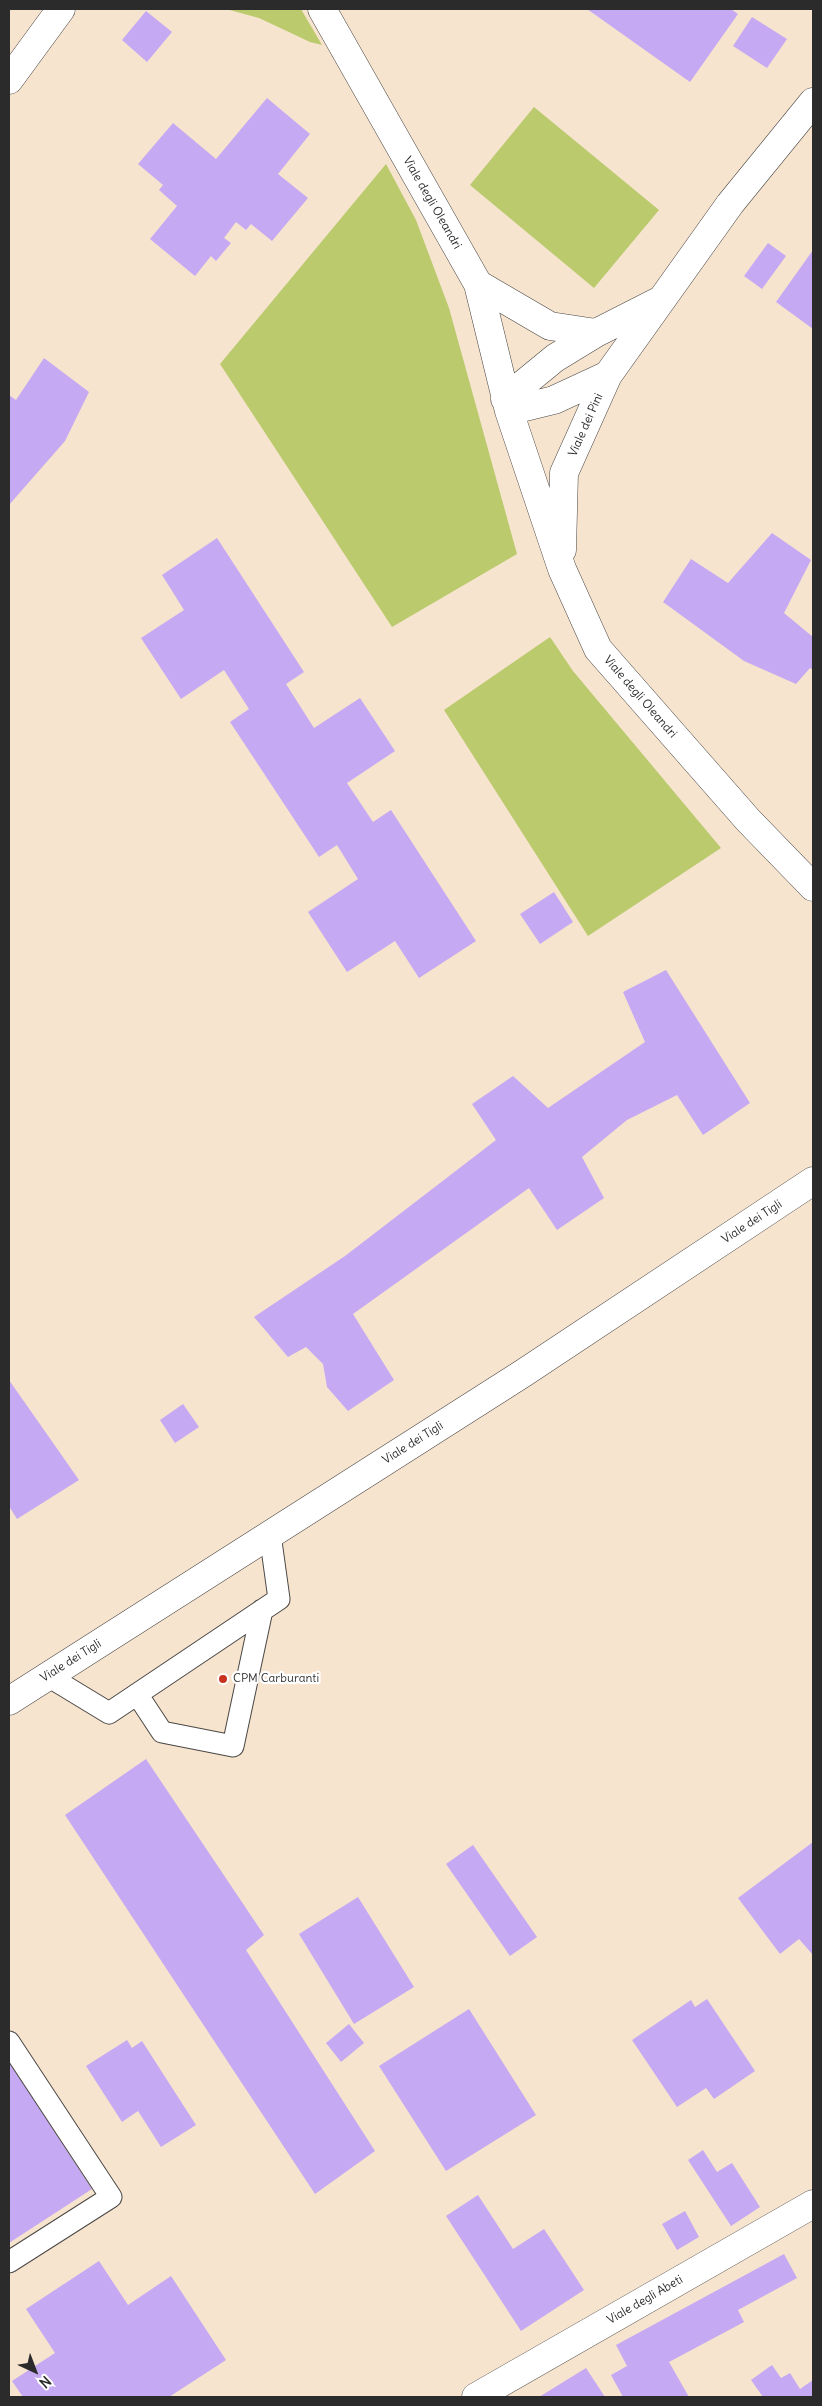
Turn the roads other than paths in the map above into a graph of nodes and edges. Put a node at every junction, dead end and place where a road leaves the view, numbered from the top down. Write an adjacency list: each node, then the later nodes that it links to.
1 (61, 9): 3 (street)
2 (322, 9): 5 (street, Viale degli Oleandri)
3 (9, 80)
4 (813, 102): 6 (street, Viale dei Pini)
5 (478, 284): 7 (street); 9 (street, Viale degli Oleandri)
6 (664, 298): 7 (street, Viale dei Pini); 8 (street, Viale dei Pini)
7 (596, 333): 9 (street, Viale dei Pini)
8 (608, 374): 9 (street); 10 (street, Viale dei Pini)
9 (507, 405): 10 (street, Viale degli Oleandri)
10 (562, 569): 11 (street, Viale degli Oleandri)
11 (813, 887)
12 (813, 1181): 13 (street, Viale dei Tigli)
13 (270, 1534): 14 (lane); 15 (street, Viale dei Tigli)
14 (262, 1610): 16 (lane); 16 (lane)
15 (48, 1676): 16 (lane); 17 (street, Viale dei Tigli)
16 (137, 1694)
17 (9, 1701)
18 (9, 2042): 20 (lane)
19 (813, 2204): 21 (street, Viale degli Abeti)
20 (9, 2262)
21 (476, 2397)

